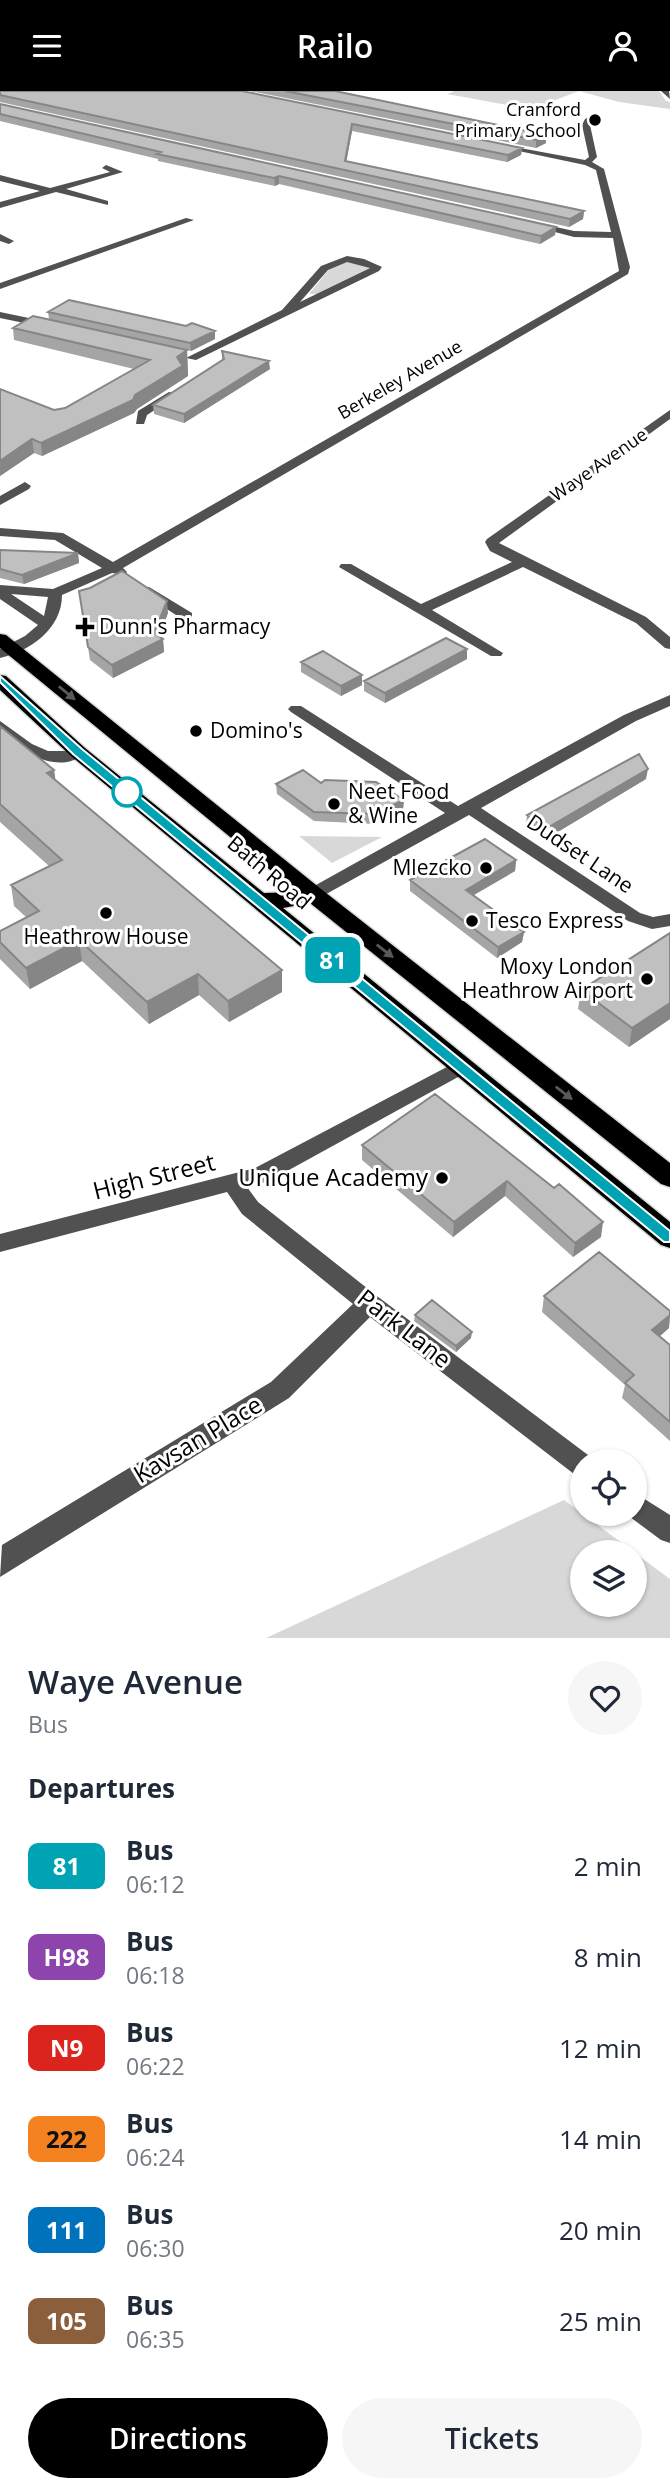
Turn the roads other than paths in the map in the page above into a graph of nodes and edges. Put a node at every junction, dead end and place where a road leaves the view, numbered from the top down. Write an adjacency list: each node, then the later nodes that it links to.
1 (665, 91): 2 (street)
2 (670, 97)
3 (598, 115): 5 (street)
4 (495, 145): 5 (street)
5 (587, 163): 14 (street, Berkeley Avenue)
6 (106, 168): 9 (street)
7 (0, 178): 8 (street)
8 (47, 190): 9 (street); 11 (street)
9 (58, 190): 10 (street)
10 (105, 203)
11 (0, 205)
12 (189, 220): 15 (street)
13 (527, 223): 14 (street)
14 (616, 235): 29 (street, Berkeley Avenue)
15 (0, 286)
16 (287, 311): 16 (street); 20 (street)
17 (0, 315): 18 (street)
18 (63, 329)
19 (178, 355): 20 (street)
20 (192, 358): 21 (street)
21 (216, 363)
22 (185, 386): 24 (street)
23 (670, 414): 28 (street, Waye Avenue)
24 (139, 421)
25 (25, 486): 26 (street)
26 (0, 502)
27 (0, 532): 29 (street)
28 (522, 562): 34 (street); 37 (street, Waye Avenue)
29 (113, 568): 32 (street, Berkeley Avenue); 35 (street)
30 (346, 568): 34 (street)
31 (0, 591): 32 (street, Berkeley Avenue); 36 (street)
32 (55, 593): 36 (street)
33 (0, 601): 36 (street)
34 (423, 609): 39 (street)
35 (187, 616)
36 (45, 625): 38 (street)
37 (670, 645)
38 (5, 648): 46 (highway, Bath Road, one-way to 46)
39 (496, 653)
40 (0, 680): 44 (highway, Bath Road)
41 (670, 701): 45 (street)
42 (296, 709): 45 (street, Dudset Lane)
43 (0, 726): 44 (street)
44 (78, 752): 47 (highway, Bath Road)
45 (464, 811): 46 (street); 48 (street, Dudset Lane)
46 (313, 894): 47 (highway); 50 (highway, Bath Road, one-way to 50)
47 (257, 899): 49 (highway, Bath Road)
48 (670, 920)
49 (462, 1066): 51 (street, High Street); 52 (highway, Bath Road)
50 (670, 1177)
51 (233, 1184): 53 (street, High Street); 54 (street, Park Lane)
52 (670, 1237)
53 (0, 1243)
54 (369, 1303): 55 (street, Park Lane); 58 (street, Kavsan Place)
55 (570, 1456)
56 (647, 1514): 57 (street)
57 (670, 1531)
58 (5, 1559)

